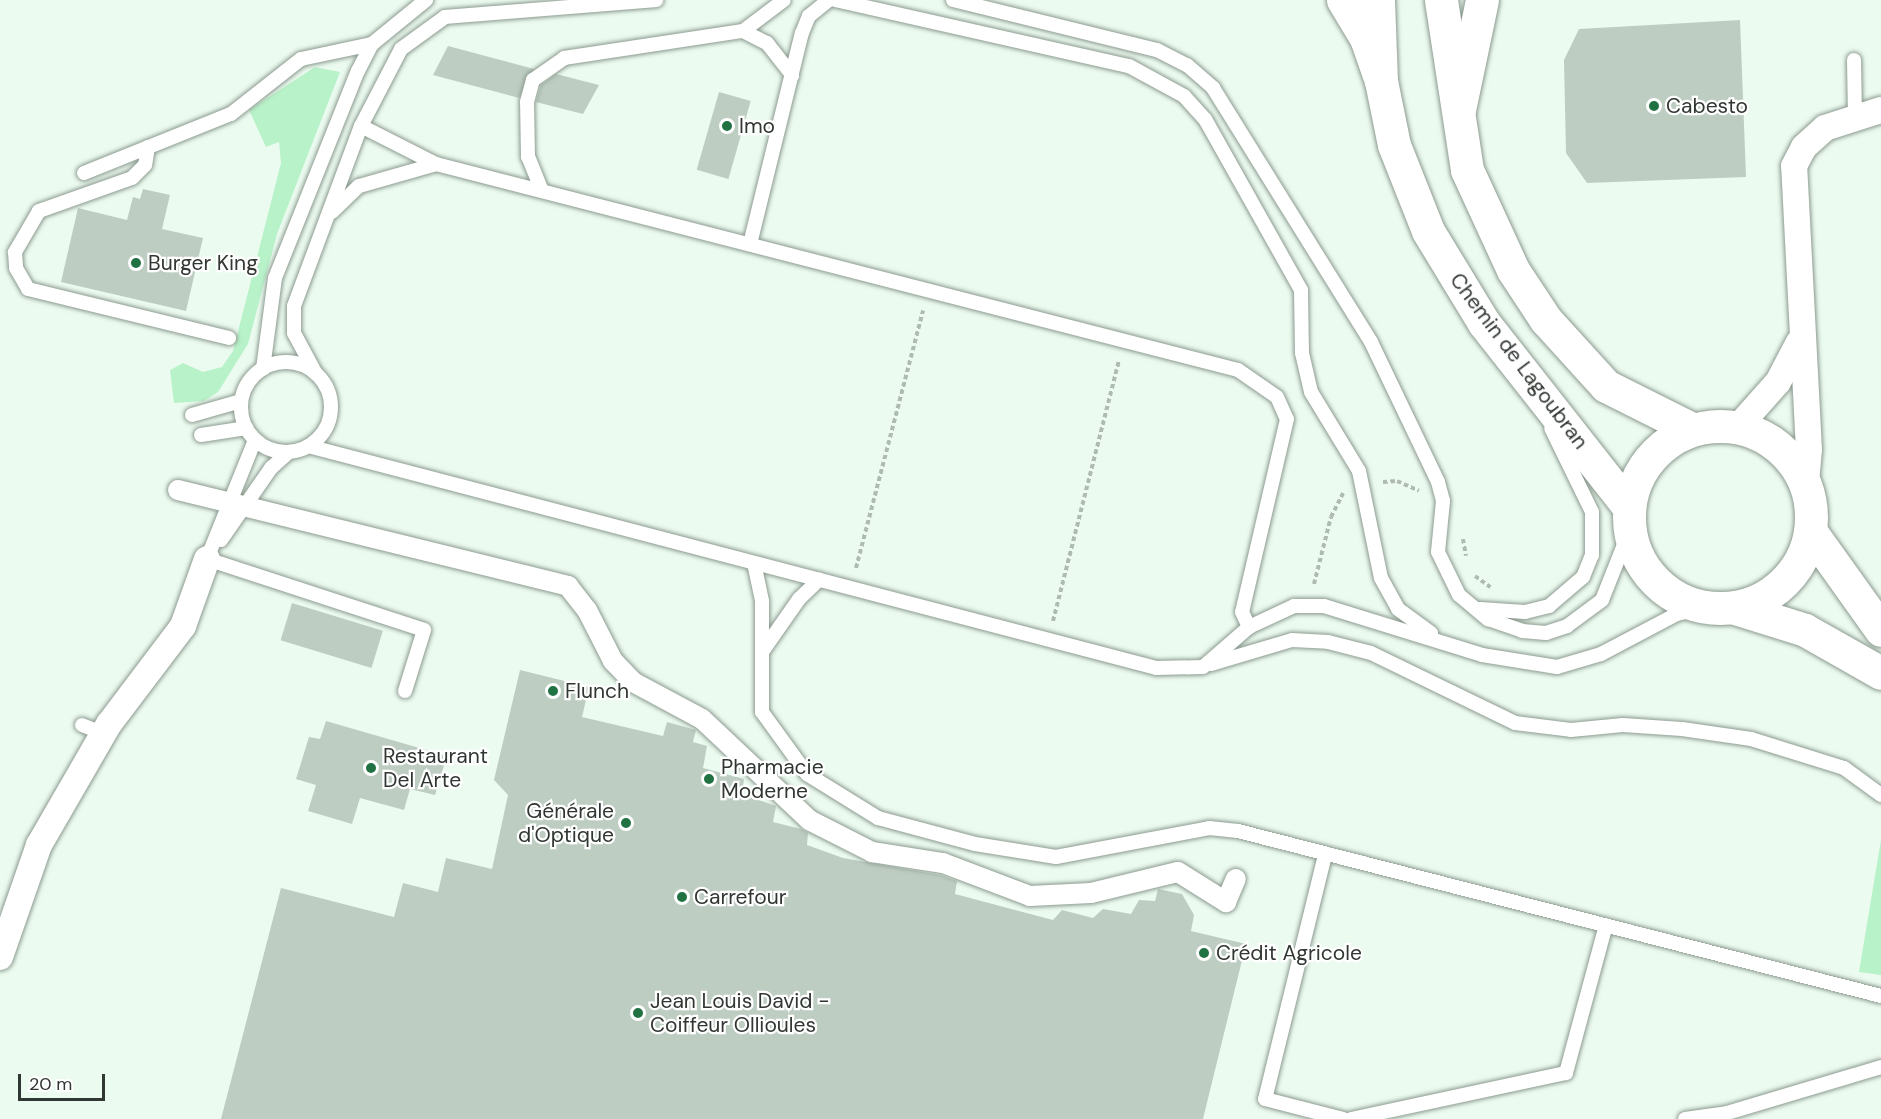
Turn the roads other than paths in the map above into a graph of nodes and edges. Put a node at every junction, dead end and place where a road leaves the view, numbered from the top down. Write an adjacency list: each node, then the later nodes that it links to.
1 (426, 0): 12 (lane)
2 (656, 0): 19 (lane)
3 (784, 0): 11 (lane)
4 (829, 0): 14 (lane)
5 (835, 0): 52 (lane)
6 (953, 0): 49 (lane)
7 (1343, 0): 15 (main road)
8 (1378, 0): 15 (main road, Chemin de Lagoubran)
9 (1441, 0): 16 (main road)
10 (1482, 0): 16 (main road)
11 (743, 32): 14 (lane); 23 (lane)
12 (372, 45): 20 (lane); 28 (lane)
13 (1854, 60): 18 (lane)
14 (792, 75): 25 (lane)
15 (1381, 81): 30 (main road, Chemin de Lagoubran)
16 (1459, 110): 35 (main road)
17 (1881, 110): 18 (street)
18 (1854, 116): 27 (street)
19 (362, 126): 21 (lane); 24 (lane)
20 (148, 147): 22 (lane); 26 (lane)
21 (436, 164): 23 (lane); 24 (lane)
22 (84, 173)
23 (542, 191): 25 (lane)
24 (327, 219): 29 (lane)
25 (750, 244): 50 (lane)
26 (229, 338)
27 (1799, 342): 33 (street); 40 (street)
28 (263, 369): 29 (lane); 31 (lane)
29 (316, 374): 38 (lane)
30 (1539, 395): 43 (main road, Chemin de Lagoubran); 49 (lane)
31 (241, 401): 32 (lane); 34 (lane)
32 (192, 415)
33 (1738, 427): 35 (main road); 40 (main road)
34 (246, 428): 36 (lane); 37 (lane)
35 (1692, 429): 43 (main road)
36 (201, 435)
37 (255, 440): 39 (lane); 42 (lane)
38 (308, 446): 39 (lane); 46 (lane)
39 (289, 452): 42 (lane)
40 (1806, 483): 44 (main road)
41 (178, 490): 42 (street)
42 (238, 503): 45 (lane); 59 (street)
43 (1629, 519): 48 (main road); 49 (lane)
44 (1811, 532): 48 (main road); 51 (main road)
45 (207, 559): 56 (lane); 61 (street)
46 (754, 563): 47 (lane); 53 (lane)
47 (819, 580): 53 (lane); 54 (lane)
48 (1720, 608): 52 (lane); 55 (main road)
49 (1480, 609)
50 (1249, 627): 52 (lane); 54 (lane)
51 (1881, 630)
52 (1453, 646)
53 (761, 654): 58 (lane)
54 (1203, 667): 57 (lane)
55 (1881, 673)
56 (405, 691)
57 (1881, 795)
58 (1325, 855): 60 (lane); 64 (lane)
59 (1236, 879)
60 (1606, 925): 62 (lane); 65 (lane)
61 (0, 957)
62 (1881, 996)
63 (1881, 1067): 66 (lane)
64 (1343, 1119)
65 (1351, 1119)
66 (1685, 1119)

